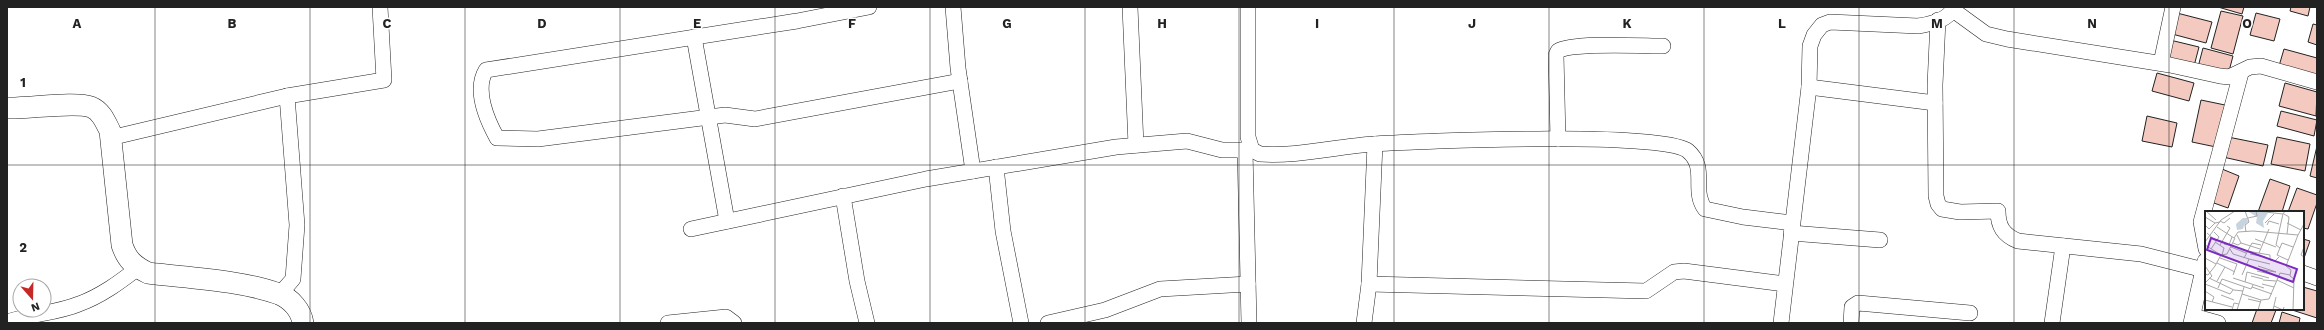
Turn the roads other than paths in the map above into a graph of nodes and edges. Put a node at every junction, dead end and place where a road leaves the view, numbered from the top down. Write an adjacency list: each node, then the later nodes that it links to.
1 (380, 7): 16 (street)
2 (869, 7): 9 (street)
3 (953, 7): 13 (street)
4 (1130, 7): 23 (street)
5 (1248, 7): 24 (street)
6 (2173, 7): 11 (street)
7 (1953, 8): 8 (street); 11 (street)
8 (1938, 20): 15 (street); 17 (street)
9 (694, 37): 19 (street); 19 (street)
10 (1663, 46): 21 (street)
11 (2160, 63): 12 (street)
12 (2241, 73): 14 (street); 32 (street)
13 (960, 81): 19 (street); 26 (street)
14 (2317, 82)
15 (1809, 87): 17 (street); 29 (street)
16 (287, 96): 20 (street); 41 (street)
17 (1935, 103): 33 (street)
18 (7, 108): 20 (street)
19 (708, 118): 28 (street)
20 (110, 138): 35 (street)
21 (1558, 139): 22 (street); 29 (street)
22 (1374, 144): 24 (street); 39 (street)
23 (1136, 145): 24 (street); 25 (street)
24 (1248, 150): 38 (street)
25 (996, 167): 26 (street); 49 (street)
26 (974, 171): 27 (street)
27 (843, 196): 28 (street); 48 (street)
28 (726, 221): 30 (street)
29 (1792, 228): 31 (street); 40 (street)
30 (691, 229)
31 (1880, 240)
32 (2205, 240)
33 (2063, 246): 34 (street); 55 (street)
34 (2205, 264): 43 (street)
35 (138, 268): 41 (street); 44 (street)
36 (2304, 273): 37 (street)
37 (2317, 278)
38 (1248, 284): 50 (street); 51 (street)
39 (1369, 284): 40 (street); 52 (street)
40 (1785, 284): 53 (street)
41 (280, 294): 45 (street)
42 (1970, 313): 54 (street)
43 (2192, 319): 56 (street)
44 (7, 322)
45 (303, 323)
46 (668, 323): 47 (street)
47 (734, 323)
48 (867, 323)
49 (1021, 323)
50 (1048, 323)
51 (1249, 323)
52 (1364, 323)
53 (1781, 323)
54 (1851, 323)
55 (2052, 323)
56 (2218, 323)

